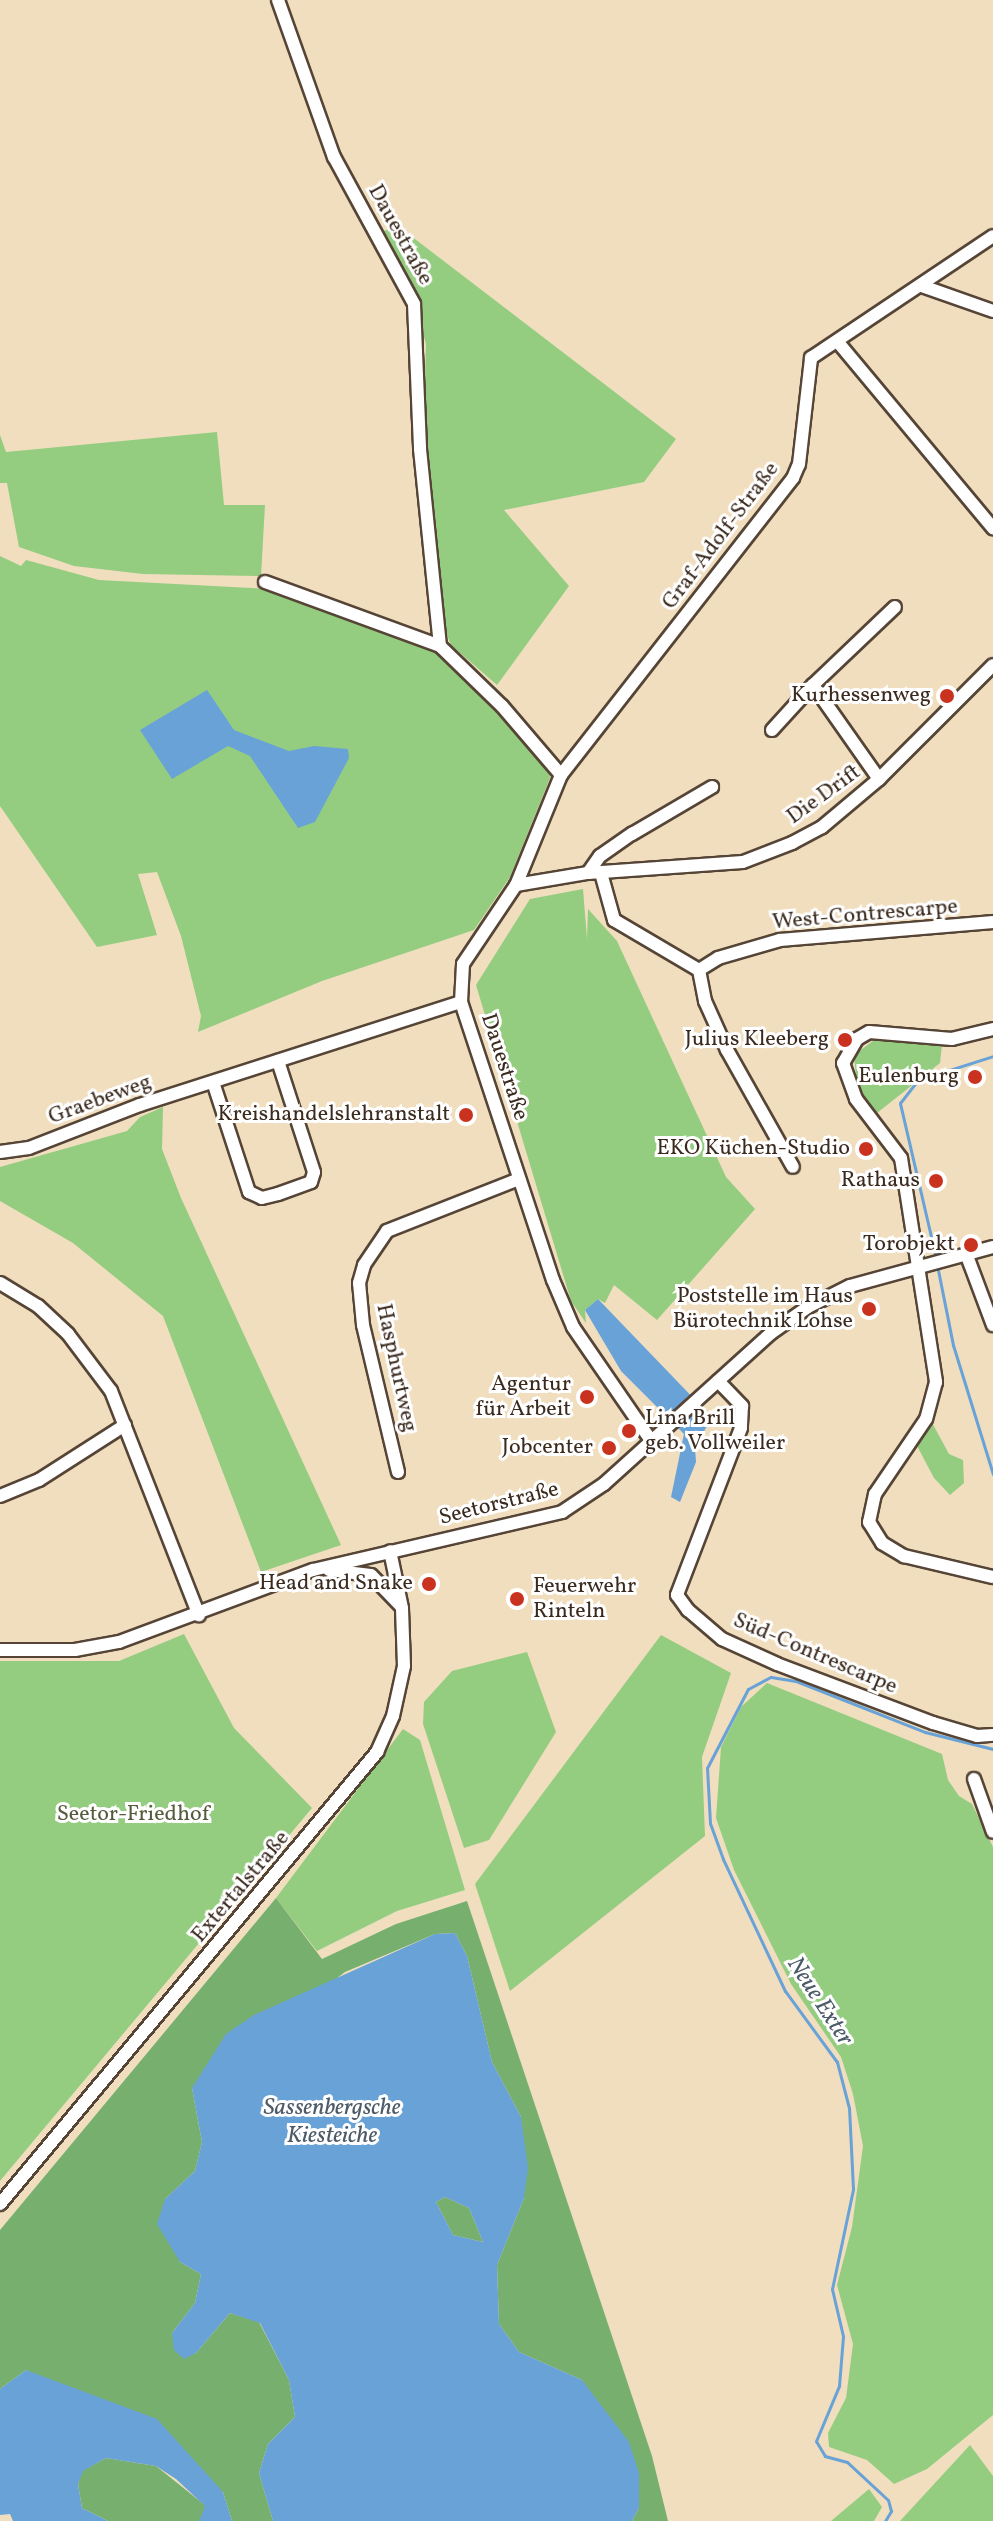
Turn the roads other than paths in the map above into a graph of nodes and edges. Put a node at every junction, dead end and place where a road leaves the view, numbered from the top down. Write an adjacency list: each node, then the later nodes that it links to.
1 (278, 0): 9 (street, Dauestraße)
2 (993, 236): 3 (street, Graf-Adolf-Straße)
3 (922, 286): 4 (street); 5 (street, Graf-Adolf-Straße)
4 (993, 311)
5 (837, 341): 6 (street); 13 (street, Graf-Adolf-Straße)
6 (993, 528)
7 (265, 582): 9 (street)
8 (895, 607): 11 (street)
9 (440, 646): 13 (street)
10 (993, 665): 14 (street, Die Drift)
11 (813, 685): 12 (street); 14 (street)
12 (772, 730)
13 (561, 775): 17 (street, Dauestraße)
14 (879, 779): 16 (street, Die Drift)
15 (712, 787): 16 (street)
16 (594, 873): 17 (street, Die Drift); 19 (street)
17 (516, 885): 20 (street, Dauestraße)
18 (993, 922): 19 (street, West-Contrescarpe)
19 (699, 970): 25 (street)
20 (461, 1002): 22 (street, Graebeweg); 26 (street, Dauestraße)
21 (993, 1029): 29 (street)
22 (278, 1061): 23 (street, Graebeweg); 23 (street)
23 (213, 1082): 24 (street, Graebeweg)
24 (0, 1152)
25 (793, 1167)
26 (519, 1179): 34 (street, Dauestraße); 35 (street, Hasphurtweg)
27 (993, 1247): 28 (street, Seetorstraße)
28 (967, 1256): 29 (street, Seetorstraße); 31 (street)
29 (932, 1264): 32 (street, Seetorstraße); 39 (street)
30 (0, 1283): 33 (street)
31 (993, 1325)
32 (718, 1381): 34 (street, Seetorstraße); 43 (street, Süd-Contrescarpe)
33 (125, 1425): 36 (street); 41 (street)
34 (656, 1438): 37 (street, Seetorstraße)
35 (398, 1472)
36 (0, 1496)
37 (390, 1551): 38 (street, Seetorstraße); 40 (street, Extertalstraße)
38 (313, 1570): 40 (street); 41 (street, Seetorstraße)
39 (993, 1577)
40 (402, 1608): 46 (street, Extertalstraße)
41 (199, 1615): 42 (street, Seetorstraße)
42 (0, 1650)
43 (993, 1735)
44 (974, 1779): 45 (street)
45 (993, 1832)
46 (0, 2204)

